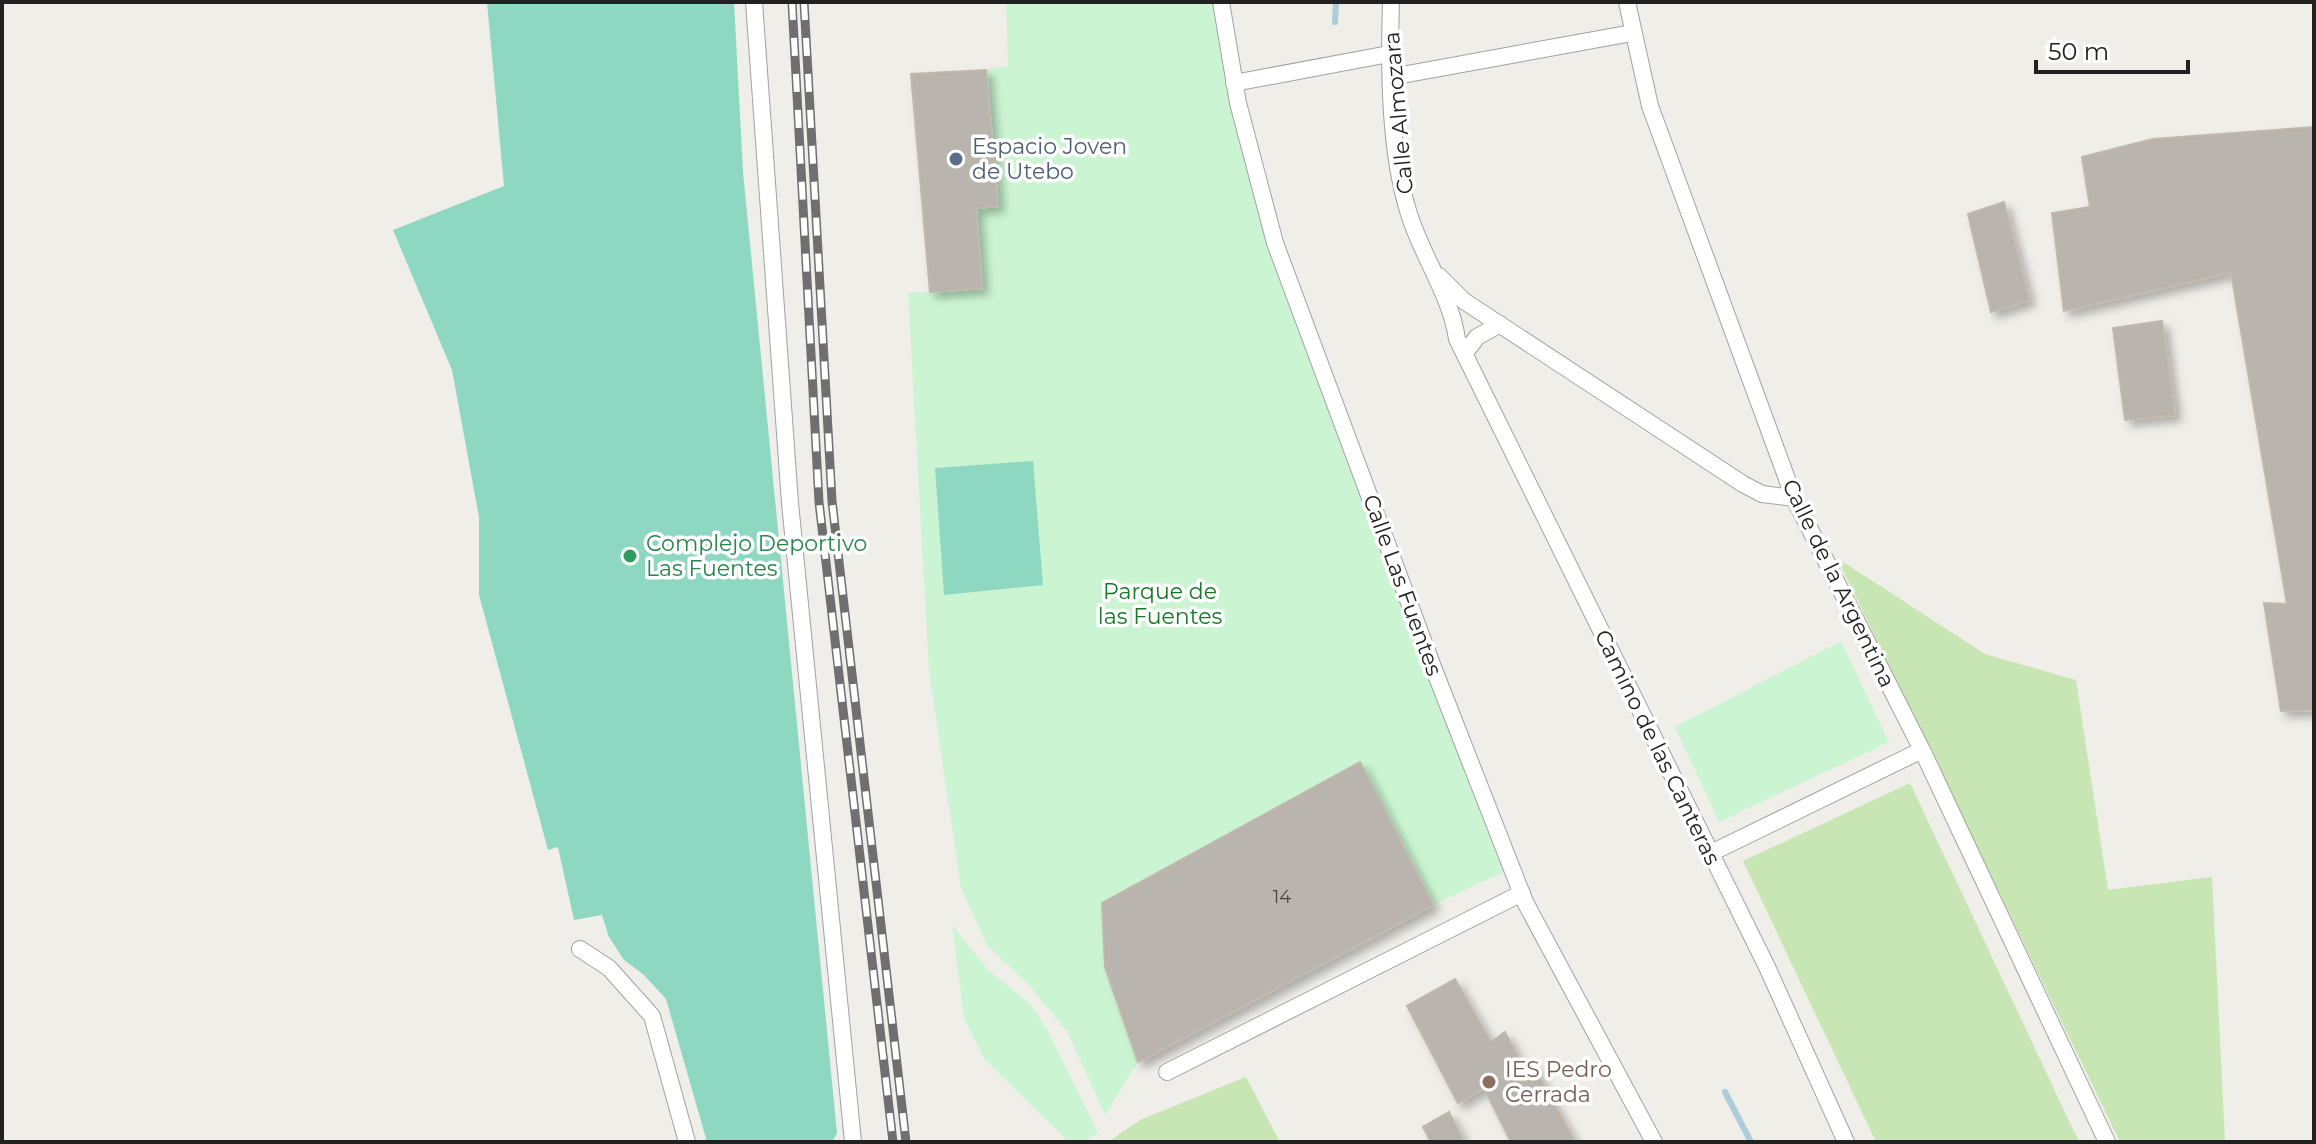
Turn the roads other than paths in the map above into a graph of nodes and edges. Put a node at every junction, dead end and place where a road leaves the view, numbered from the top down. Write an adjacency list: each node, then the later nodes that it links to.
1 (754, 2): 21 (street)
2 (1221, 2): 8 (street, Calle Las Fuentes)
3 (1391, 2): 6 (street, Calle Almozara)
4 (1627, 2): 5 (street, Calle de la Argentina)
5 (1632, 33): 7 (street); 14 (street, Calle de la Argentina)
6 (1389, 54): 7 (street, Calle Almozara); 8 (street)
7 (1391, 77): 9 (street, Calle Almozara)
8 (1234, 83): 17 (street, Calle Las Fuentes)
9 (1430, 267): 10 (street); 12 (street, Camino de las Canteras)
10 (1480, 312): 11 (street); 12 (street)
11 (1500, 324): 13 (street); 14 (street)
12 (1456, 333): 13 (street, Camino de las Canteras)
13 (1465, 353): 16 (street, Camino de las Canteras)
14 (1794, 498): 15 (street, Calle de la Argentina)
15 (1922, 750): 16 (street); 24 (street, Calle de la Argentina)
16 (1711, 853): 23 (street, Camino de las Canteras)
17 (1522, 893): 19 (street); 22 (street, Calle Las Fuentes)
18 (580, 949): 20 (street)
19 (1167, 1072)
20 (687, 1142)
21 (853, 1142)
22 (1654, 1142)
23 (1846, 1142)
24 (2107, 1142)

